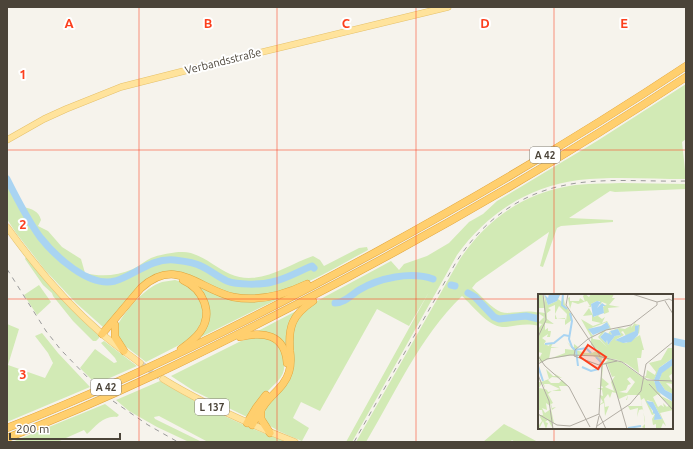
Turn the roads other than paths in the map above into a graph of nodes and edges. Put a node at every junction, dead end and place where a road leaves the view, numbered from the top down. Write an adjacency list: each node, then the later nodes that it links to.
1 (448, 7): 4 (main road, Verbandsstraße)
2 (686, 66): 6 (highway, A 42)
3 (686, 77): 7 (highway, A 42)
4 (7, 140)
5 (7, 227): 9 (main road)
6 (334, 275): 9 (highway); 12 (highway, A 42)
7 (325, 290): 10 (highway, A 42); 15 (highway)
8 (115, 325): 9 (highway); 11 (highway); 12 (highway)
9 (104, 335): 11 (main road)
10 (229, 340): 16 (highway); 19 (highway, A 42)
11 (124, 351): 13 (main road)
12 (162, 362): 17 (highway, A 42)
13 (140, 363)
14 (163, 379): 16 (main road, L 137)
15 (261, 410): 16 (highway); 18 (highway)
16 (250, 424): 18 (main road, L 137)
17 (7, 428)
18 (270, 432): 20 (main road, L 137)
19 (7, 438)
20 (295, 442)

